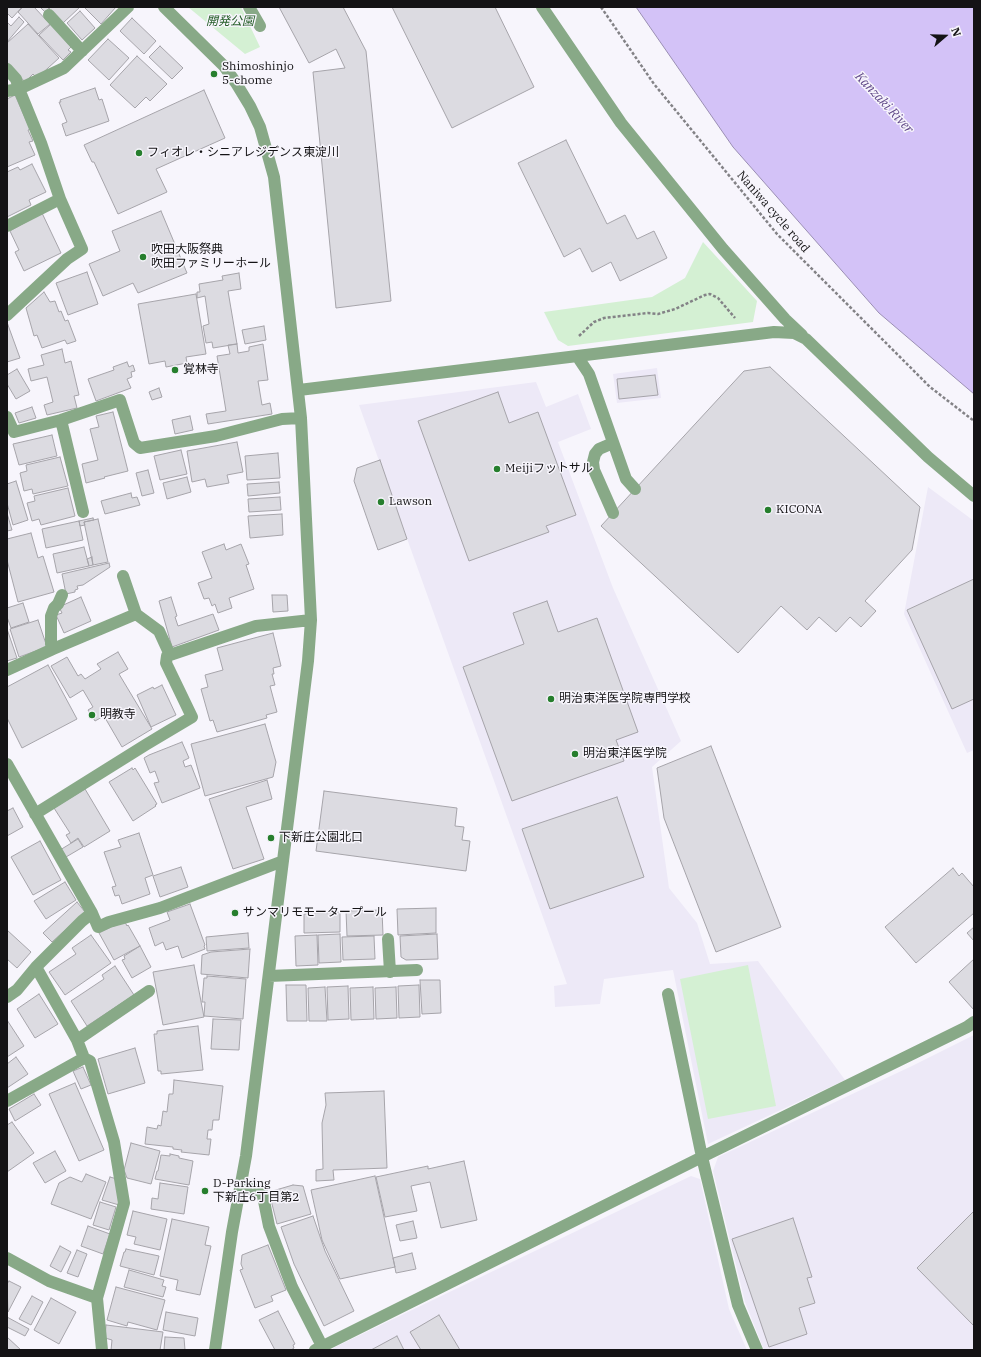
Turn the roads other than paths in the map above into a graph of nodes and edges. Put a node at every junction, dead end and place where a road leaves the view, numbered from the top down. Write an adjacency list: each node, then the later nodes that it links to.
1 (128, 7): 7 (street)
2 (164, 7): 16 (street)
3 (249, 7): 6 (street)
4 (542, 7): 14 (street)
5 (49, 16): 7 (street)
6 (260, 26)
7 (82, 51): 9 (street)
8 (7, 69): 9 (street)
9 (19, 89): 10 (street); 11 (street)
10 (7, 91)
11 (60, 199): 12 (street); 13 (street)
12 (7, 226)
13 (7, 315)
14 (806, 339): 15 (street); 22 (street)
15 (577, 356): 16 (street); 20 (street)
16 (299, 390): 18 (street)
17 (7, 416): 19 (street)
18 (302, 418): 19 (street); 28 (street)
19 (61, 420): 23 (street)
20 (613, 443): 21 (street); 24 (street)
21 (635, 489)
22 (974, 496)
23 (83, 512)
24 (613, 513)
25 (123, 576): 27 (street)
26 (62, 596): 29 (street)
27 (136, 614): 29 (street); 30 (street)
28 (311, 620): 30 (street); 34 (street)
29 (53, 649): 31 (street)
30 (170, 655): 33 (street)
31 (7, 670)
32 (7, 764): 33 (street)
33 (35, 814): 35 (street)
34 (283, 862): 35 (street); 40 (street)
35 (92, 913): 37 (street)
36 (388, 939): 39 (street)
37 (36, 967): 43 (street); 45 (street)
38 (417, 970): 39 (street)
39 (390, 972): 40 (street)
40 (269, 976): 49 (street)
41 (149, 991): 45 (street)
42 (668, 994): 48 (street)
43 (7, 997)
44 (974, 1022): 48 (street)
45 (77, 1040): 46 (street)
46 (84, 1058): 47 (street); 51 (street)
47 (7, 1101)
48 (702, 1157): 52 (street); 55 (street)
49 (241, 1187): 52 (street); 54 (street)
50 (7, 1258): 51 (street)
51 (97, 1298): 53 (street)
52 (319, 1348)
53 (102, 1350)
54 (215, 1350)
55 (757, 1350)

